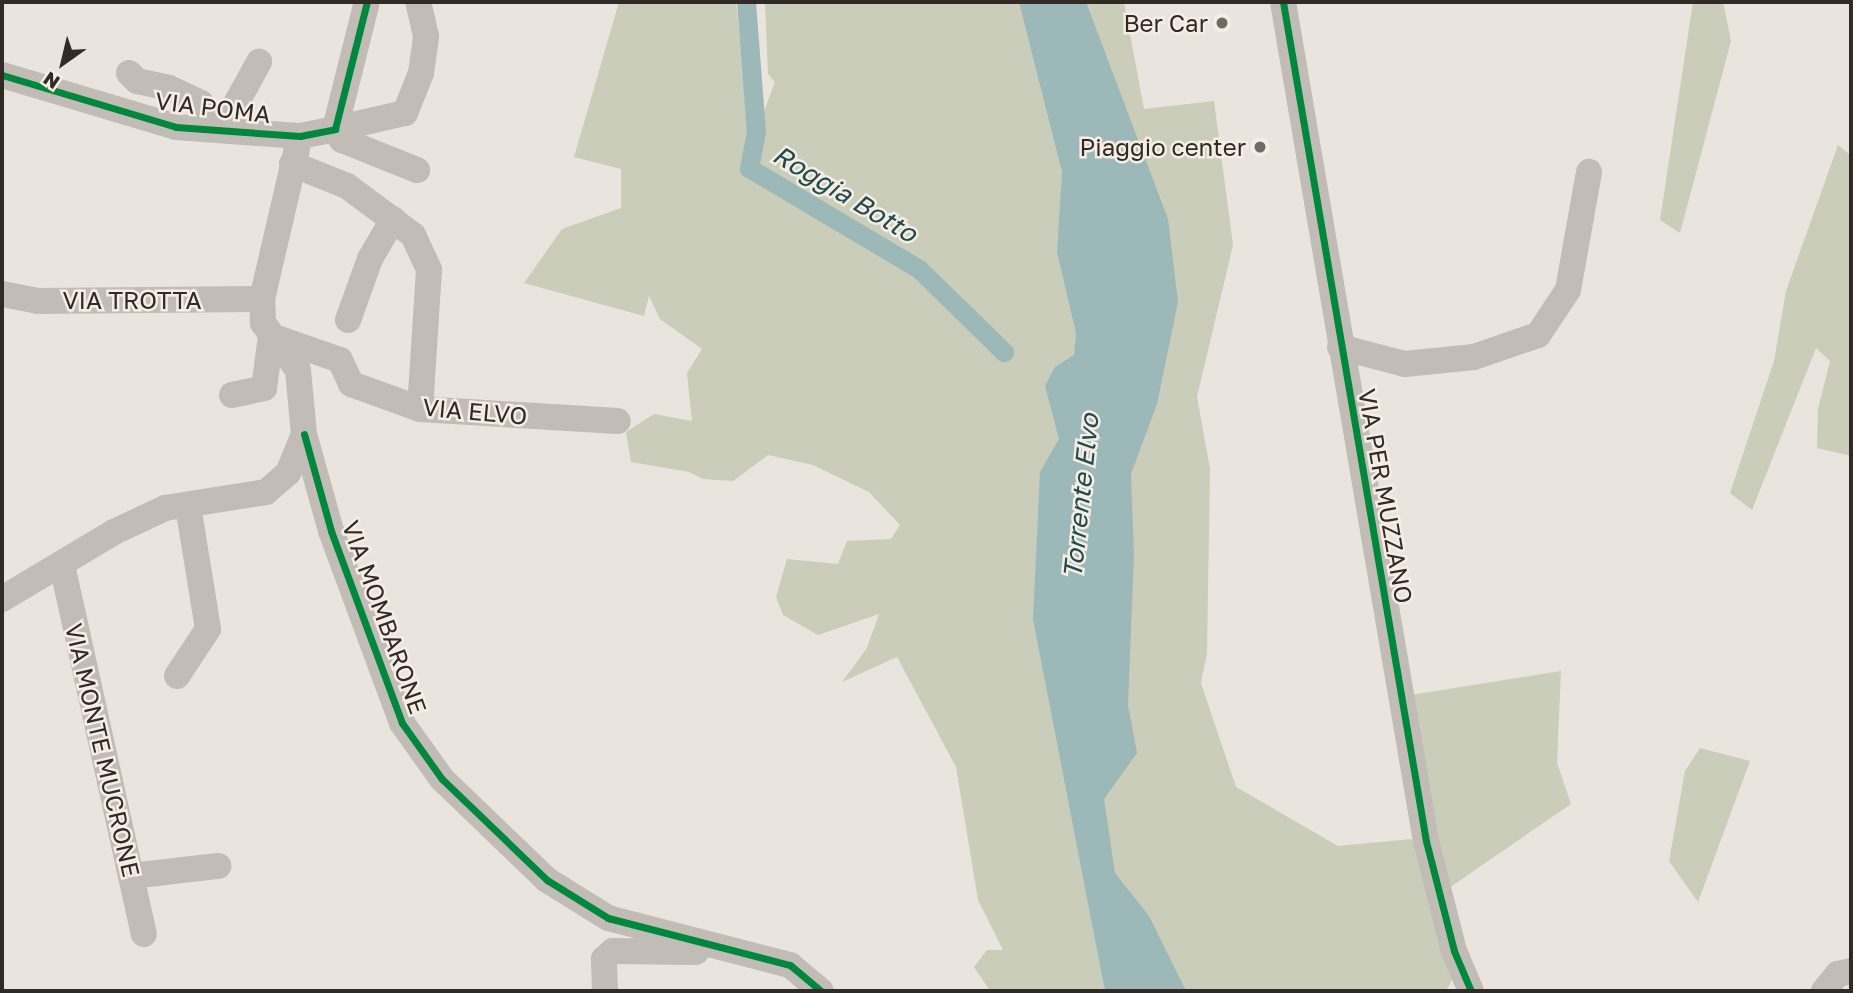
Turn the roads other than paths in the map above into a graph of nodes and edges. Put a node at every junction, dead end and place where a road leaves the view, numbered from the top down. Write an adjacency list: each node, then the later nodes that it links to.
1 (368, 2): 8 (street)
2 (418, 2): 8 (street, VIA POMA)
3 (1283, 2): 18 (street, VIA PER MUZZANO)
4 (259, 62): 7 (street)
5 (129, 73): 7 (street)
6 (2, 75): 7 (street, VIA POMA)
7 (215, 129): 9 (street, VIA POMA)
8 (335, 129): 9 (street, VIA POMA); 11 (street)
9 (300, 136): 10 (street)
10 (292, 164): 13 (street); 15 (street)
11 (417, 170)
12 (1589, 172): 18 (street)
13 (393, 219): 16 (street); 20 (street)
14 (2, 294): 15 (street, VIA TROTTA)
15 (262, 299): 17 (street)
16 (348, 320)
17 (271, 337): 19 (street); 20 (street, VIA ELVO); 22 (street, VIA MOMBARONE)
18 (1340, 347): 34 (street, VIA PER MUZZANO)
19 (232, 395)
20 (420, 409): 21 (street, VIA ELVO)
21 (618, 421)
22 (304, 434): 23 (street); 30 (street, VIA MOMBARONE)
23 (188, 506): 24 (street); 26 (street)
24 (62, 565): 25 (street); 28 (street, VIA MONTE MUCRONE)
25 (2, 599)
26 (177, 676)
27 (218, 866): 28 (street)
28 (131, 876): 29 (street, VIA MONTE MUCRONE)
29 (144, 934)
30 (736, 952): 32 (street); 33 (street, VIA MOMBARONE)
31 (1851, 971): 35 (street)
32 (605, 991)
33 (821, 991)
34 (1471, 991)
35 (1824, 991)

